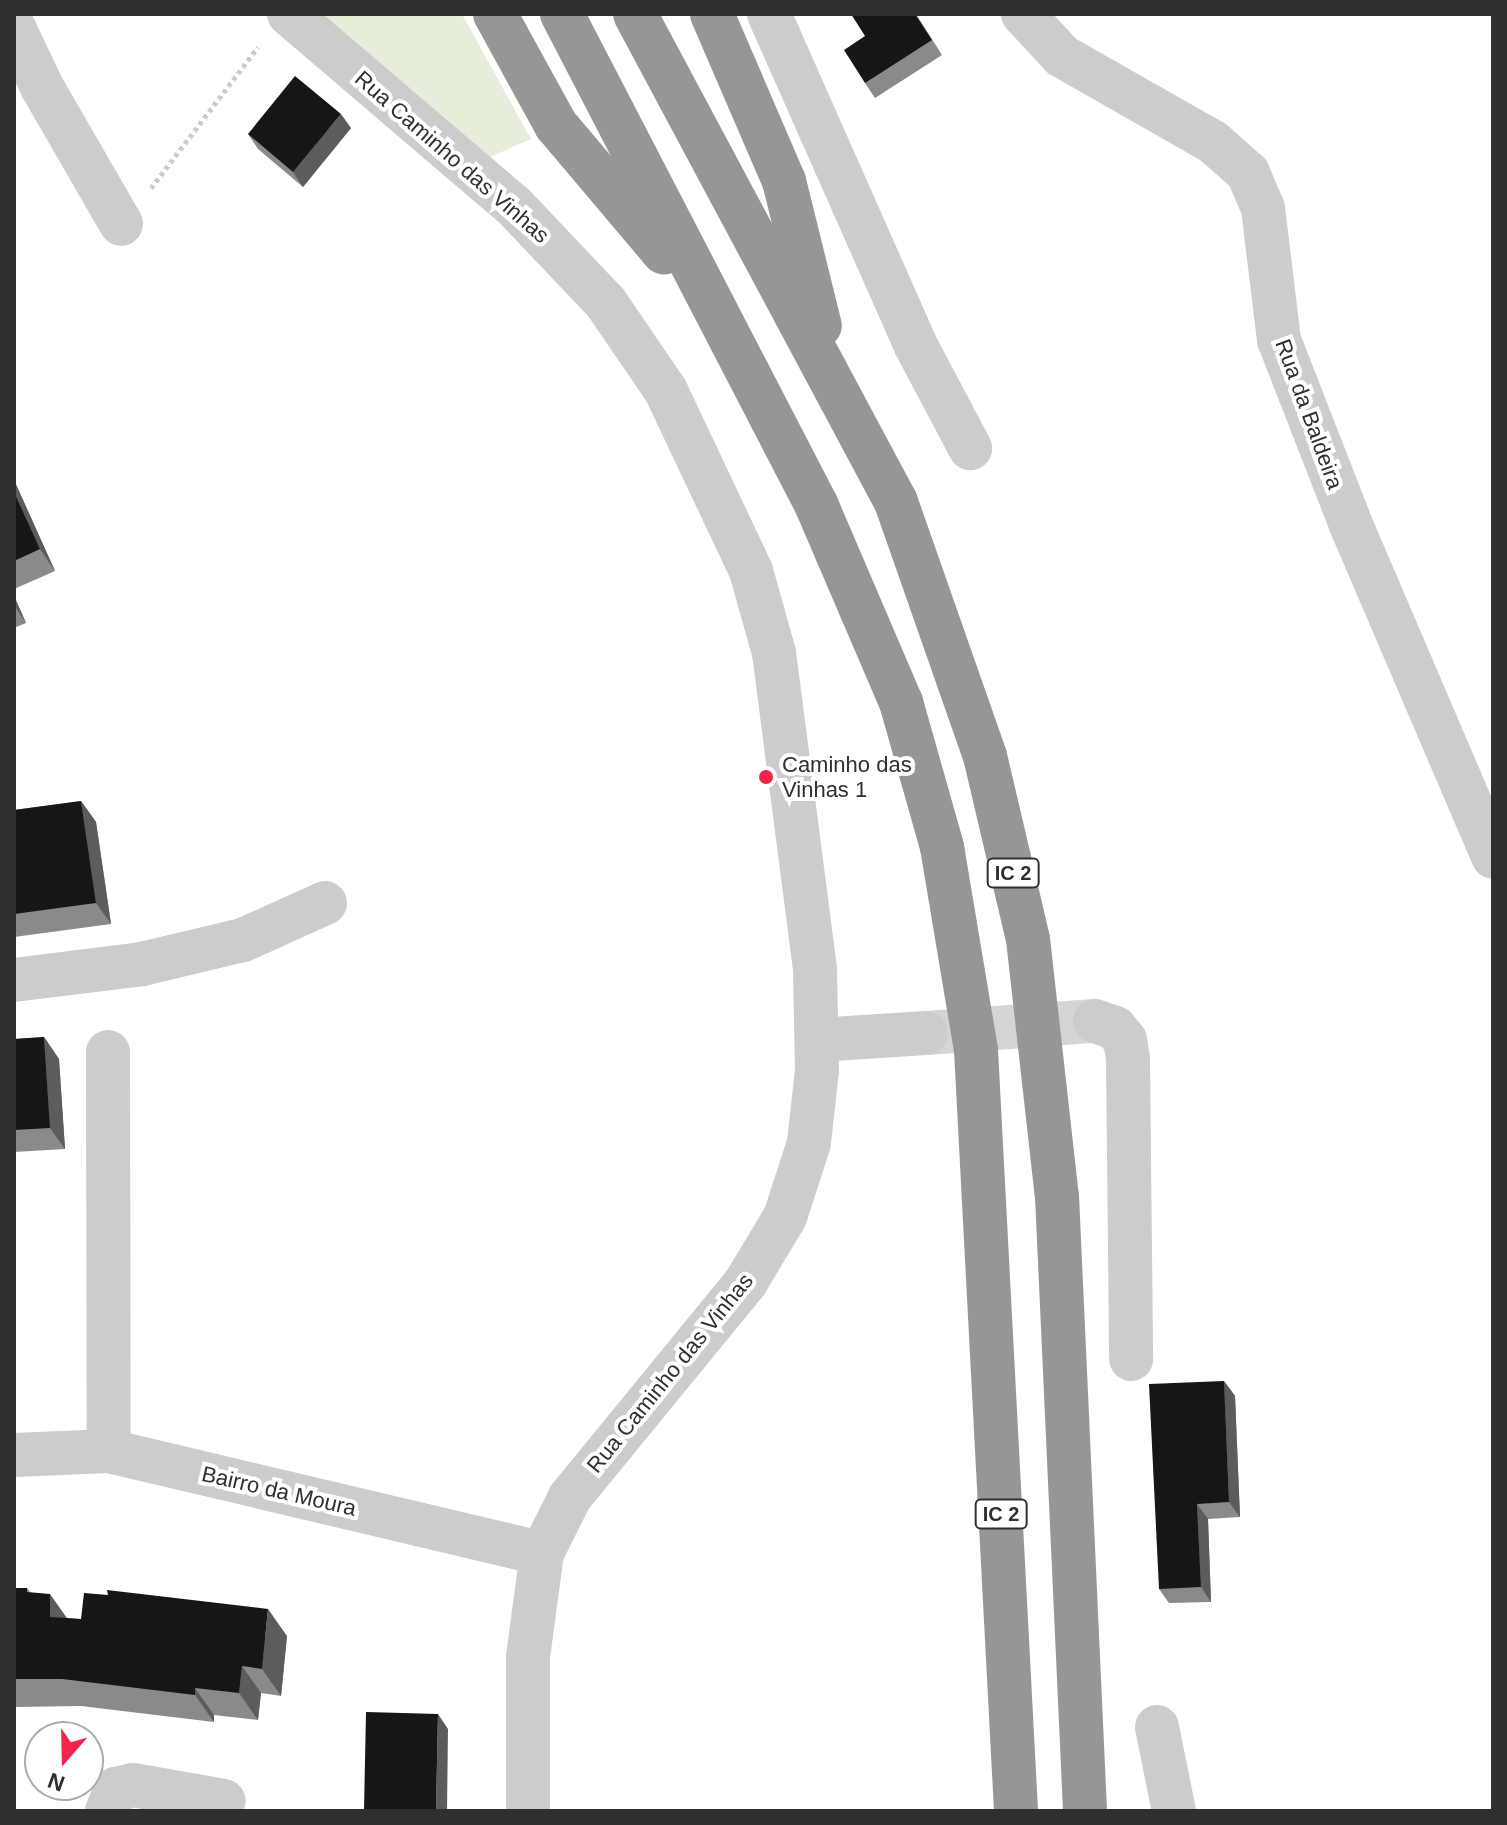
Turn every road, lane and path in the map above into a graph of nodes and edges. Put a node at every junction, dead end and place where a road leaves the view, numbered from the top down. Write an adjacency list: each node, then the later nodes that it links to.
1 (495, 14): 10 (highway)
2 (562, 14): 10 (highway, IC 2)
3 (635, 14): 11 (highway, IC 2)
4 (712, 14): 11 (highway)
5 (769, 14): 12 (street)
6 (1023, 14): 13 (street, Rua da Baldeira)
7 (277, 26): 9 (path); 18 (street, Rua Caminho das Vinhas)
8 (14, 28): 9 (street)
9 (121, 224)
10 (718, 318): 28 (highway, IC 2)
11 (836, 391): 29 (highway, IC 2)
12 (970, 448)
13 (1493, 857)
14 (325, 903): 15 (street)
15 (14, 980)
16 (1095, 1021): 20 (street)
17 (926, 1033): 18 (street)
18 (817, 1040): 23 (street, Rua Caminho das Vinhas)
19 (108, 1052): 21 (street)
20 (1131, 1359)
21 (109, 1451): 22 (street, Bairro da Moura); 23 (street, Bairro da Moura)
22 (14, 1455)
23 (542, 1553): 27 (street, Rua Caminho das Vinhas)
24 (1157, 1727): 30 (street)
25 (228, 1808): 26 (street)
26 (107, 1811)
27 (528, 1811)
28 (1016, 1811)
29 (1085, 1811)
30 (1174, 1811)

